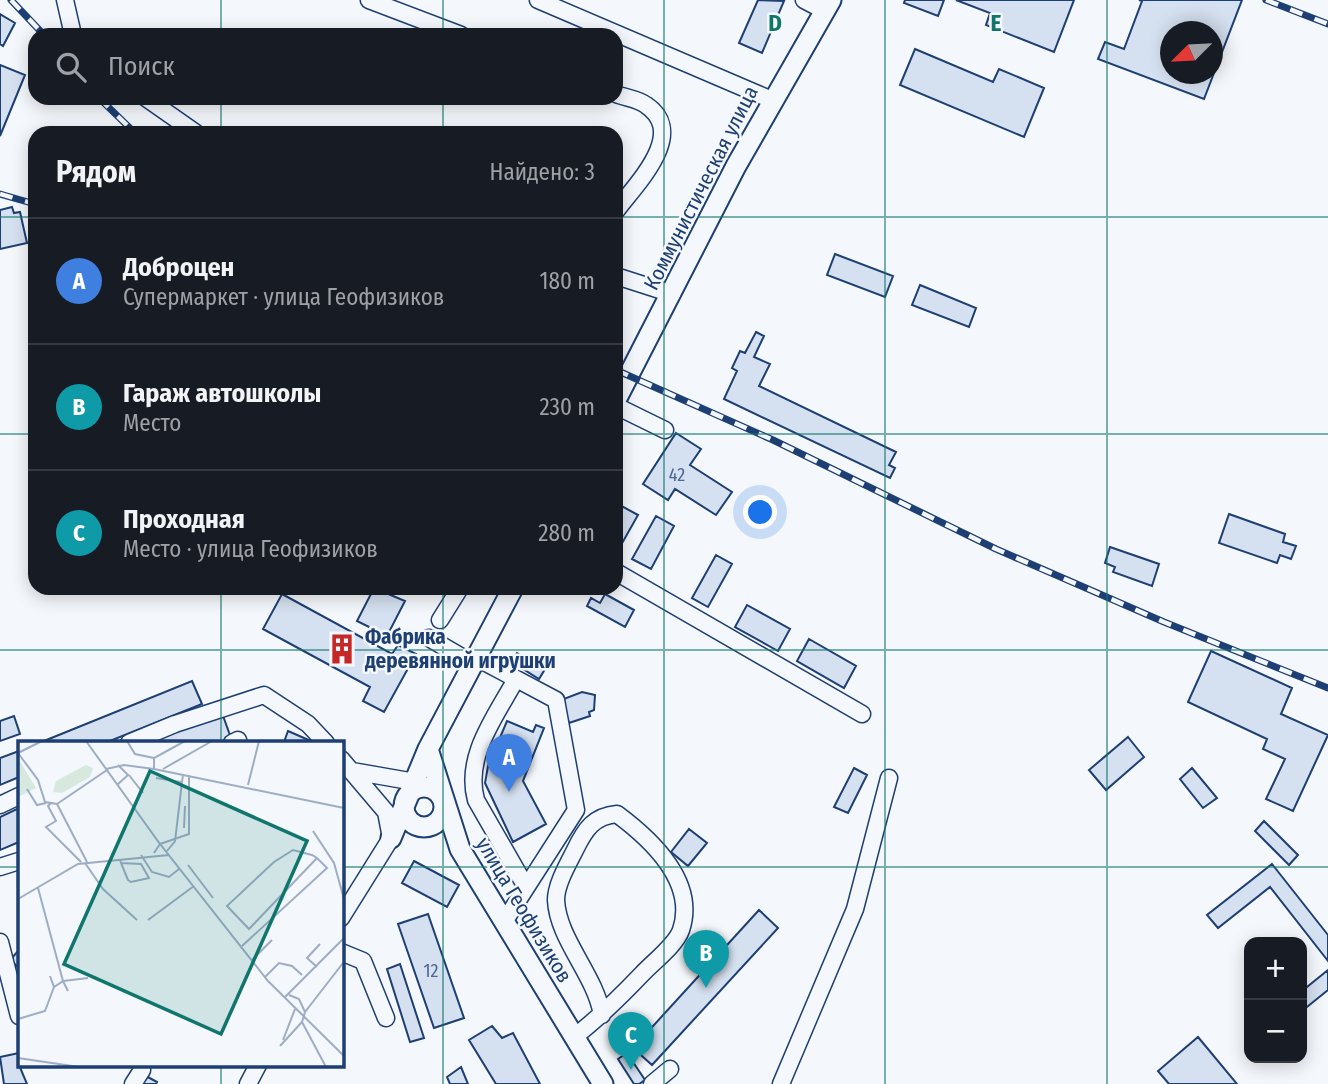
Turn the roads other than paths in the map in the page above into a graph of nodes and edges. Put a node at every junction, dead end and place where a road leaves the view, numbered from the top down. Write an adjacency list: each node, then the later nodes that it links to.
1 (65, 0): 6 (street)
2 (369, 0): 7 (street)
3 (538, 0): 8 (street)
4 (804, 0): 5 (street)
5 (828, 5): 11 (main road, Коммунистическая улица)
6 (71, 28)
7 (443, 28)
8 (604, 28)
9 (623, 36): 11 (street)
10 (623, 96): 14 (street)
11 (772, 100): 16 (main road, Коммунистическая улица)
12 (156, 105): 13 (street)
13 (186, 126)
14 (623, 202)
15 (623, 278): 16 (street)
16 (672, 294): 17 (main road, Коммунистическая улица)
17 (623, 387)
18 (623, 410): 19 (street)
19 (665, 430)
20 (623, 576): 27 (street)
21 (456, 595): 23 (street)
22 (509, 595): 25 (main road)
23 (440, 620)
24 (429, 638): 25 (street)
25 (474, 660): 26 (street); 30 (main road)
26 (516, 678): 42 (street); 42 (street)
27 (862, 714)
28 (134, 741): 29 (street)
29 (324, 741)
30 (428, 749): 33 (main road); 36 (main road, улица Геофизиков)
31 (347, 768): 33 (street); 38 (street)
32 (889, 778): 56 (street)
33 (411, 791): 36 (main road); 37 (main road); 38 (main road)
34 (18, 796): 35 (street)
35 (0, 805)
36 (444, 806): 37 (main road); 39 (main road, улица Геофизиков)
37 (423, 827): 38 (main road); 39 (main road)
38 (391, 838): 43 (street)
39 (460, 849): 44 (main road, улица Геофизиков)
40 (18, 861): 41 (street)
41 (0, 867)
42 (526, 887): 44 (street)
43 (343, 915)
44 (504, 922): 50 (main road, улица Геофизиков)
45 (0, 942): 47 (street)
46 (343, 953): 49 (street)
47 (18, 1012)
48 (602, 1015): 48 (street); 50 (street)
49 (386, 1018)
50 (574, 1037): 54 (main road, улица Геофизиков)
51 (257, 1066): 53 (street)
52 (670, 1069): 55 (street)
53 (247, 1084)
54 (603, 1084)
55 (652, 1084)
56 (781, 1084)

